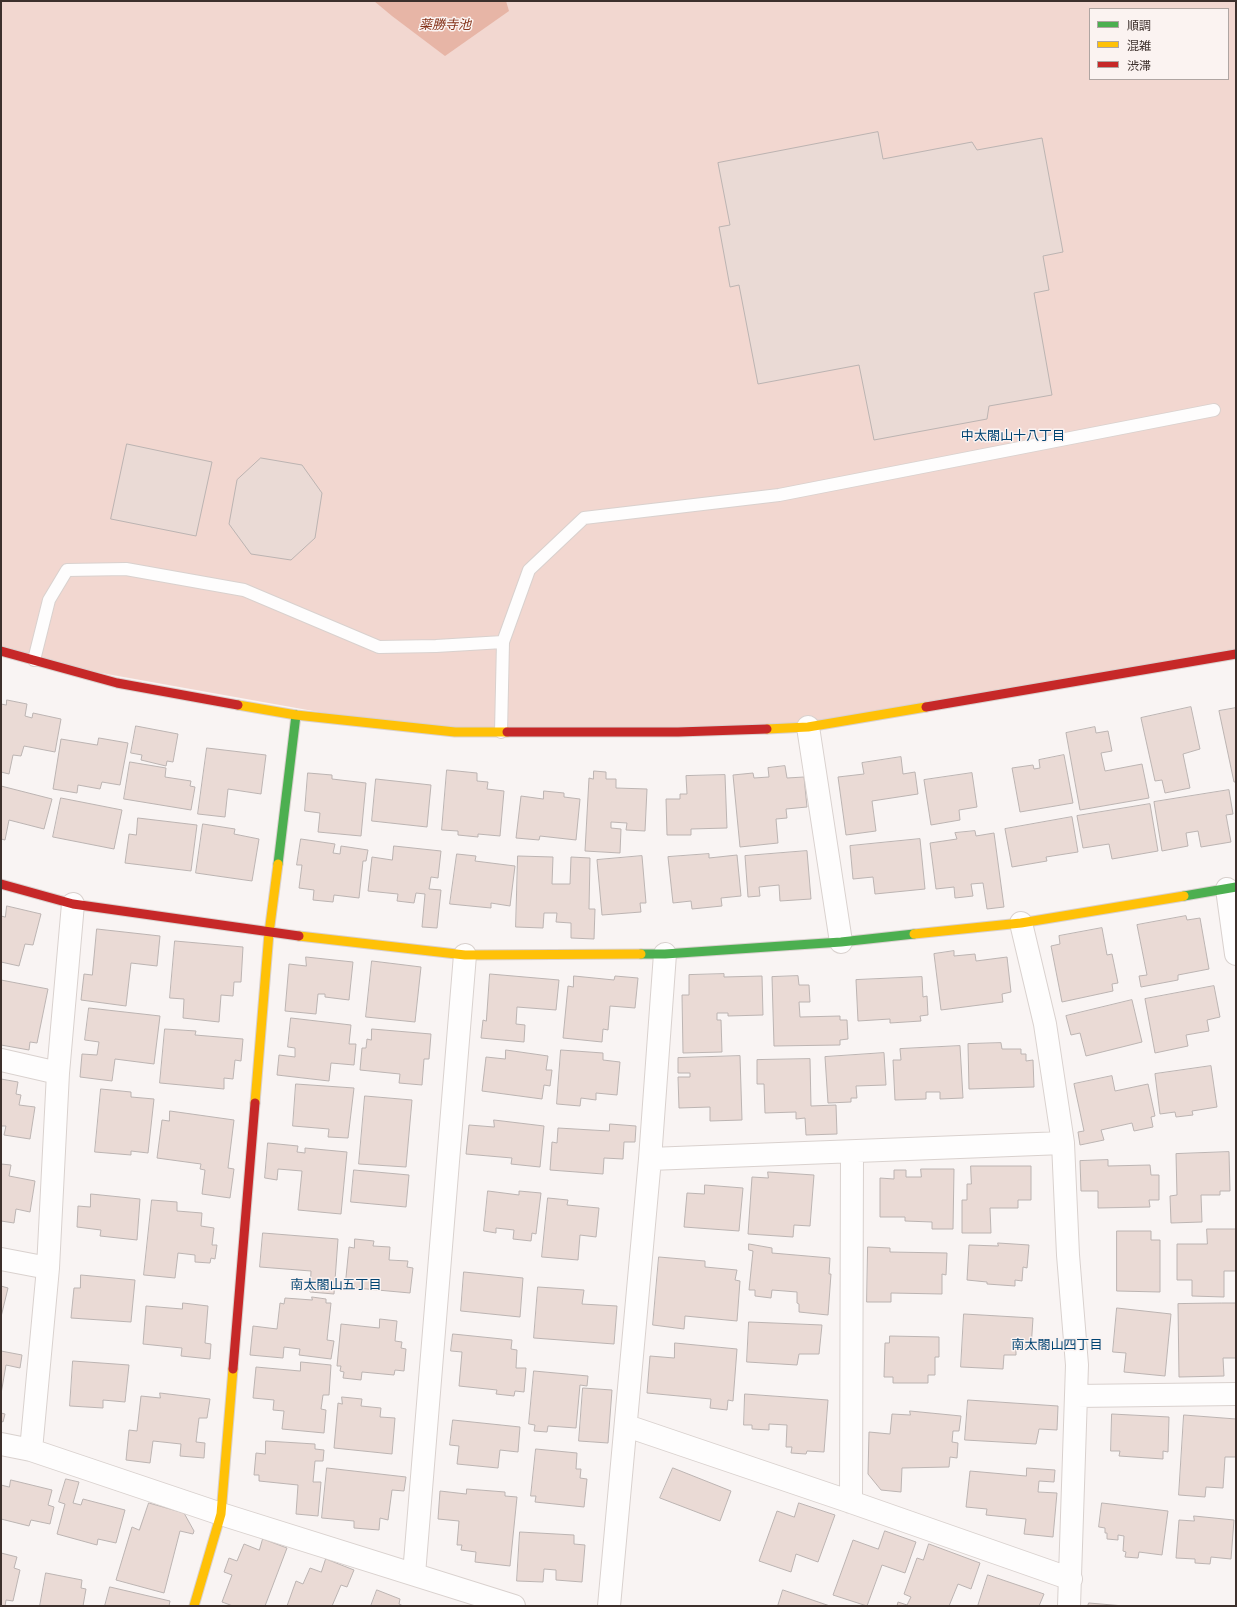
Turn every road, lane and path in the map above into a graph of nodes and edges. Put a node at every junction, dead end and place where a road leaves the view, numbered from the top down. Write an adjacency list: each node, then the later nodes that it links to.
1 (1214, 410): 2 (lane)
2 (503, 642): 5 (lane); 8 (lane)
3 (1, 651): 5 (street)
4 (1236, 654): 7 (street)
5 (34, 660): 6 (street)
6 (296, 715): 8 (street); 13 (street)
7 (808, 727): 8 (street); 14 (street)
8 (501, 732)
9 (1, 884): 11 (street)
10 (1231, 888): 12 (street); 16 (street)
11 (73, 904): 13 (street); 19 (street)
12 (1021, 923): 14 (street); 20 (street)
13 (269, 933): 17 (street); 31 (street)
14 (841, 942): 15 (street)
15 (665, 954): 17 (street); 22 (street)
16 (1236, 954)
17 (465, 955): 32 (street)
18 (1, 1060): 19 (street)
19 (58, 1073): 24 (street)
20 (1063, 1143): 21 (street); 26 (street)
21 (852, 1152): 22 (street); 30 (street)
22 (650, 1159): 27 (street)
23 (1, 1259): 24 (street)
24 (48, 1268): 29 (street)
25 (1236, 1394): 26 (street)
26 (1076, 1396): 33 (street)
27 (627, 1426): 30 (street); 36 (street)
28 (1, 1444): 29 (street)
29 (31, 1450): 31 (street)
30 (851, 1502): 33 (street)
31 (221, 1514): 32 (street); 34 (street)
32 (414, 1574): 35 (street)
33 (1071, 1579): 37 (street)
34 (194, 1606)
35 (514, 1606)
36 (609, 1606)
37 (1069, 1606)

